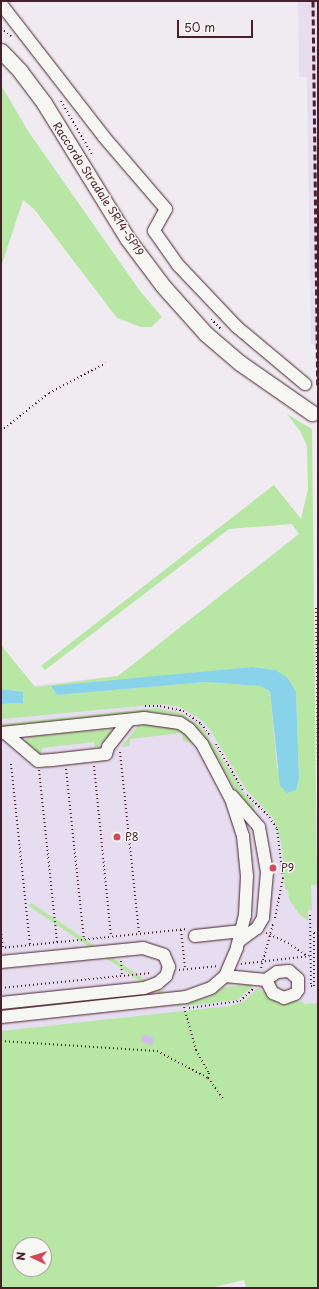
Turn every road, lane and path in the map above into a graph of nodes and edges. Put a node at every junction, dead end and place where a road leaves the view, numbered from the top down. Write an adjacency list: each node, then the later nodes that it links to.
1 (1, 4): 10 (lane)
2 (1, 28): 3 (path)
3 (17, 41)
4 (1, 52): 11 (main road, Raccordo Stradale SR14-SP19)
5 (59, 98): 6 (path)
6 (94, 158)
7 (205, 314): 8 (path)
8 (227, 335)
9 (106, 363): 12 (path)
10 (305, 384)
11 (312, 413)
12 (1, 431)
13 (316, 608): 22 (path)
14 (141, 707): 38 (path)
15 (129, 720): 16 (lane); 18 (lane); 23 (lane)
16 (3, 733): 20 (lane)
17 (120, 752): 29 (path)
18 (93, 755): 19 (lane); 30 (path)
19 (65, 758): 20 (lane); 32 (path)
20 (38, 761): 33 (path)
21 (11, 764): 34 (path)
22 (318, 778)
23 (229, 793): 31 (lane); 31 (lane)
24 (310, 915): 40 (path)
25 (1, 930): 35 (path)
26 (181, 930): 27 (path); 29 (path); 37 (path)
27 (192, 932): 31 (lane)
28 (318, 933): 40 (path)
29 (139, 934): 30 (path)
30 (111, 936): 32 (path)
31 (241, 936): 39 (lane)
32 (84, 939): 33 (path)
33 (57, 942): 34 (path)
34 (30, 945): 35 (path)
35 (2, 948)
36 (1, 962): 42 (lane)
37 (185, 970)
38 (264, 974): 39 (lane)
39 (225, 976): 44 (lane)
40 (314, 980): 41 (path)
41 (318, 980)
42 (1, 1004)
43 (185, 1011): 46 (path)
44 (1, 1017)
45 (1, 1041): 46 (path)
46 (208, 1078): 47 (path)
47 (223, 1099)

